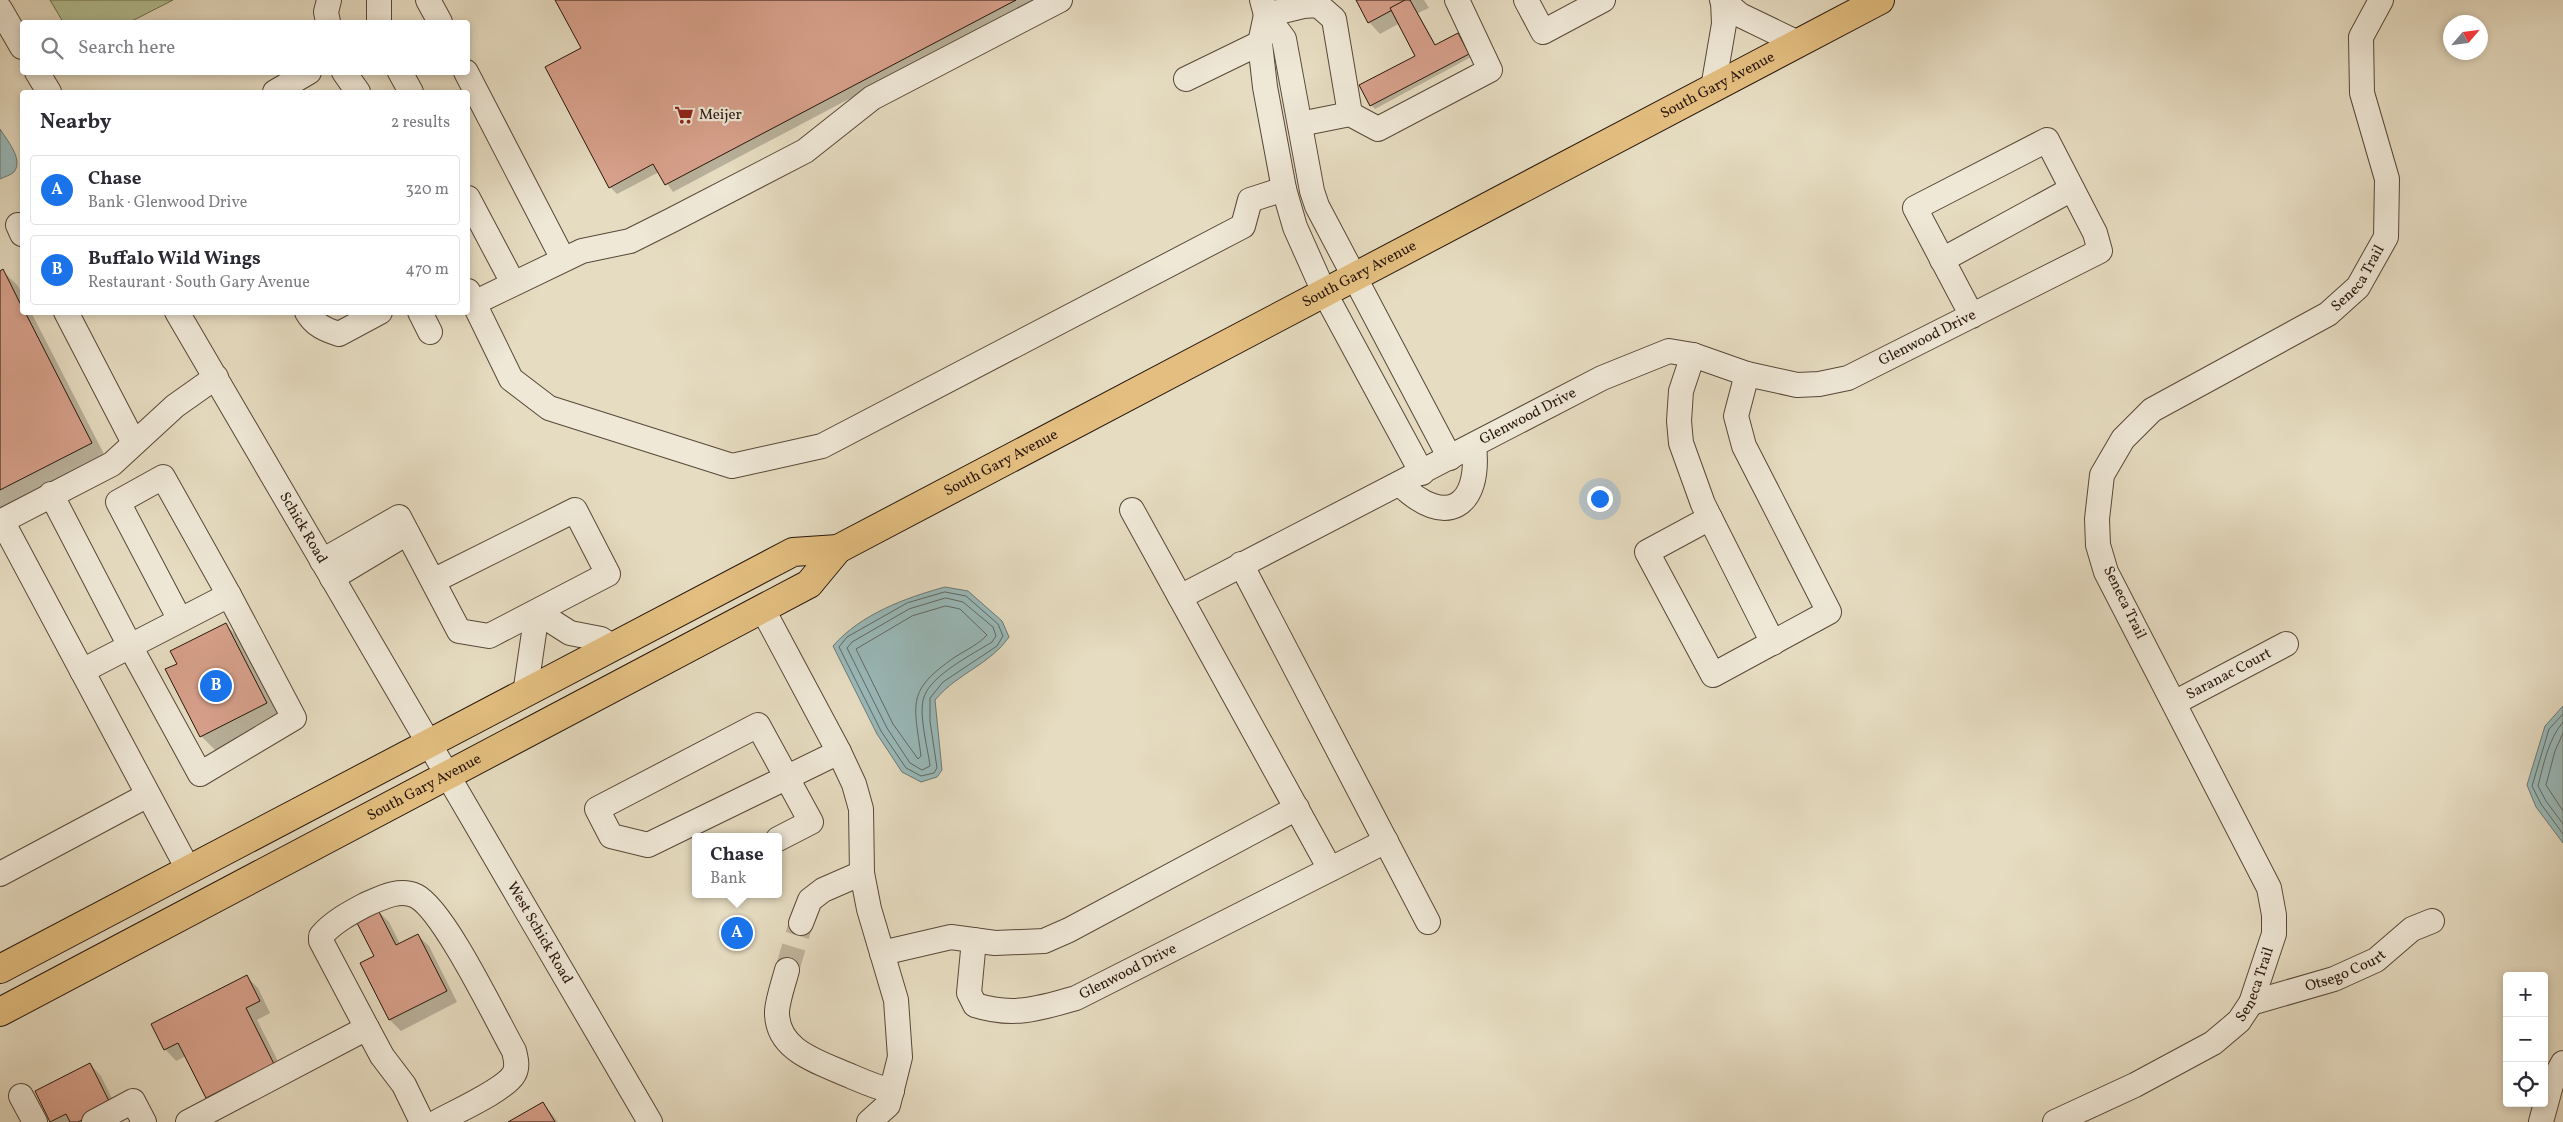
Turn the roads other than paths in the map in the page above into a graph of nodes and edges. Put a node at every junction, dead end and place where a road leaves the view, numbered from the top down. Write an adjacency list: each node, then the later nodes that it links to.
1 (329, 0): 13 (street)
2 (379, 0): 14 (street)
3 (428, 0): 15 (street)
4 (1060, 0): 35 (street)
5 (1457, 0): 30 (street)
6 (1526, 0): 7 (street)
7 (1603, 0)
8 (1880, 0): 17 (main road, South Gary Avenue)
9 (2382, 0): 77 (street, Seneca Trail)
10 (1723, 1): 17 (street); 25 (street)
11 (1264, 8): 16 (street); 30 (street); 31 (street)
12 (0, 9): 18 (street)
13 (328, 20)
14 (379, 20)
15 (439, 20)
16 (1260, 43): 24 (street); 32 (street)
17 (1798, 43): 25 (main road, South Gary Avenue)
18 (20, 44)
19 (39, 75): 26 (street)
20 (305, 75): 27 (street)
21 (346, 75): 28 (street)
22 (402, 75): 29 (street)
23 (468, 75): 35 (street)
24 (1186, 80)
25 (1712, 88): 37 (main road, South Gary Avenue)
26 (48, 90)
27 (278, 90)
28 (357, 90)
29 (410, 90)
30 (1350, 114): 31 (street)
31 (1300, 124): 37 (street)
32 (1284, 189): 39 (street); 40 (street)
33 (2072, 189): 36 (street); 36 (street); 47 (street, Glenwood Drive)
34 (470, 202): 38 (street)
35 (563, 260): 38 (street)
36 (1942, 260): 47 (street)
37 (1353, 277): 39 (main road, South Gary Avenue); 53 (street)
38 (513, 283): 40 (street)
39 (1324, 292): 55 (street); 62 (main road, South Gary Avenue)
40 (471, 297)
41 (68, 315): 51 (street)
42 (179, 315): 50 (street, Schick Road)
43 (309, 315): 46 (street)
44 (324, 315): 45 (street)
45 (346, 315)
46 (374, 315)
47 (1972, 316): 49 (street, Glenwood Drive)
48 (1693, 355): 49 (street, Glenwood Drive); 52 (street, Glenwood Drive); 60 (street)
49 (1747, 374): 71 (street)
50 (216, 377): 51 (street); 64 (street, Schick Road)
51 (134, 443): 54 (street)
52 (1474, 446): 53 (street, Glenwood Drive); 56 (street)
53 (1450, 458): 55 (street, Glenwood Drive)
54 (112, 464): 57 (street); 58 (street)
55 (1422, 473): 56 (street, Glenwood Drive)
56 (1400, 484): 63 (street, Glenwood Drive)
57 (51, 494): 61 (street); 73 (street)
58 (129, 496): 66 (street); 70 (street)
59 (1132, 510): 67 (street)
60 (1710, 518): 71 (street); 71 (street)
61 (1, 521): 75 (street)
62 (838, 549): 68 (main road, South Gary Avenue); 74 (main road, South Gary Avenue)
63 (1241, 564): 67 (street, Glenwood Drive); 87 (street)
64 (327, 570): 65 (street); 78 (street, Schick Road)
65 (433, 581): 69 (street); 69 (street)
66 (229, 595): 70 (street); 73 (street)
67 (1180, 597): 83 (street)
68 (762, 608): 79 (street); 80 (main road, South Gary Avenue)
69 (537, 612): 74 (street); 76 (street)
70 (180, 620): 73 (street)
71 (1773, 643)
72 (2286, 644): 77 (street, Saranac Court)
73 (130, 646): 75 (street)
74 (614, 647): 76 (main road, South Gary Avenue)
75 (82, 671): 82 (street)
76 (524, 694): 78 (main road, South Gary Avenue)
77 (2174, 703): 99 (street, Seneca Trail)
78 (429, 744): 80 (street, West Schick Road); 88 (main road, South Gary Avenue)
79 (839, 752): 81 (street); 90 (street)
80 (448, 777): 100 (main road, South Gary Avenue); 111 (street, West Schick Road)
81 (787, 777): 84 (street); 85 (street); 86 (street)
82 (148, 795): 88 (street); 91 (street)
83 (1297, 808): 89 (street); 95 (street)
84 (695, 833)
85 (688, 837)
86 (782, 837)
87 (1386, 841): 89 (street, Glenwood Drive); 93 (street)
88 (188, 869): 97 (main road, South Gary Avenue)
89 (1330, 869): 95 (street, Glenwood Drive)
90 (862, 873): 94 (street); 96 (street)
91 (0, 874)
92 (2432, 921): 99 (street, Otsego Court)
93 (1428, 922)
94 (801, 923)
95 (974, 940): 96 (street)
96 (882, 954): 103 (street)
97 (0, 969)
98 (787, 970): 103 (street)
99 (2251, 1003): 113 (street, Seneca Trail)
100 (0, 1012)
101 (367, 1028): 108 (street); 109 (street); 110 (street)
102 (2563, 1063): 114 (street)
103 (892, 1091): 112 (street)
104 (21, 1096): 105 (street)
105 (35, 1122)
106 (94, 1122): 107 (street)
107 (144, 1122)
108 (188, 1122)
109 (422, 1122)
110 (437, 1122)
111 (650, 1122)
112 (869, 1122)
113 (2055, 1122)
114 (2542, 1122)

